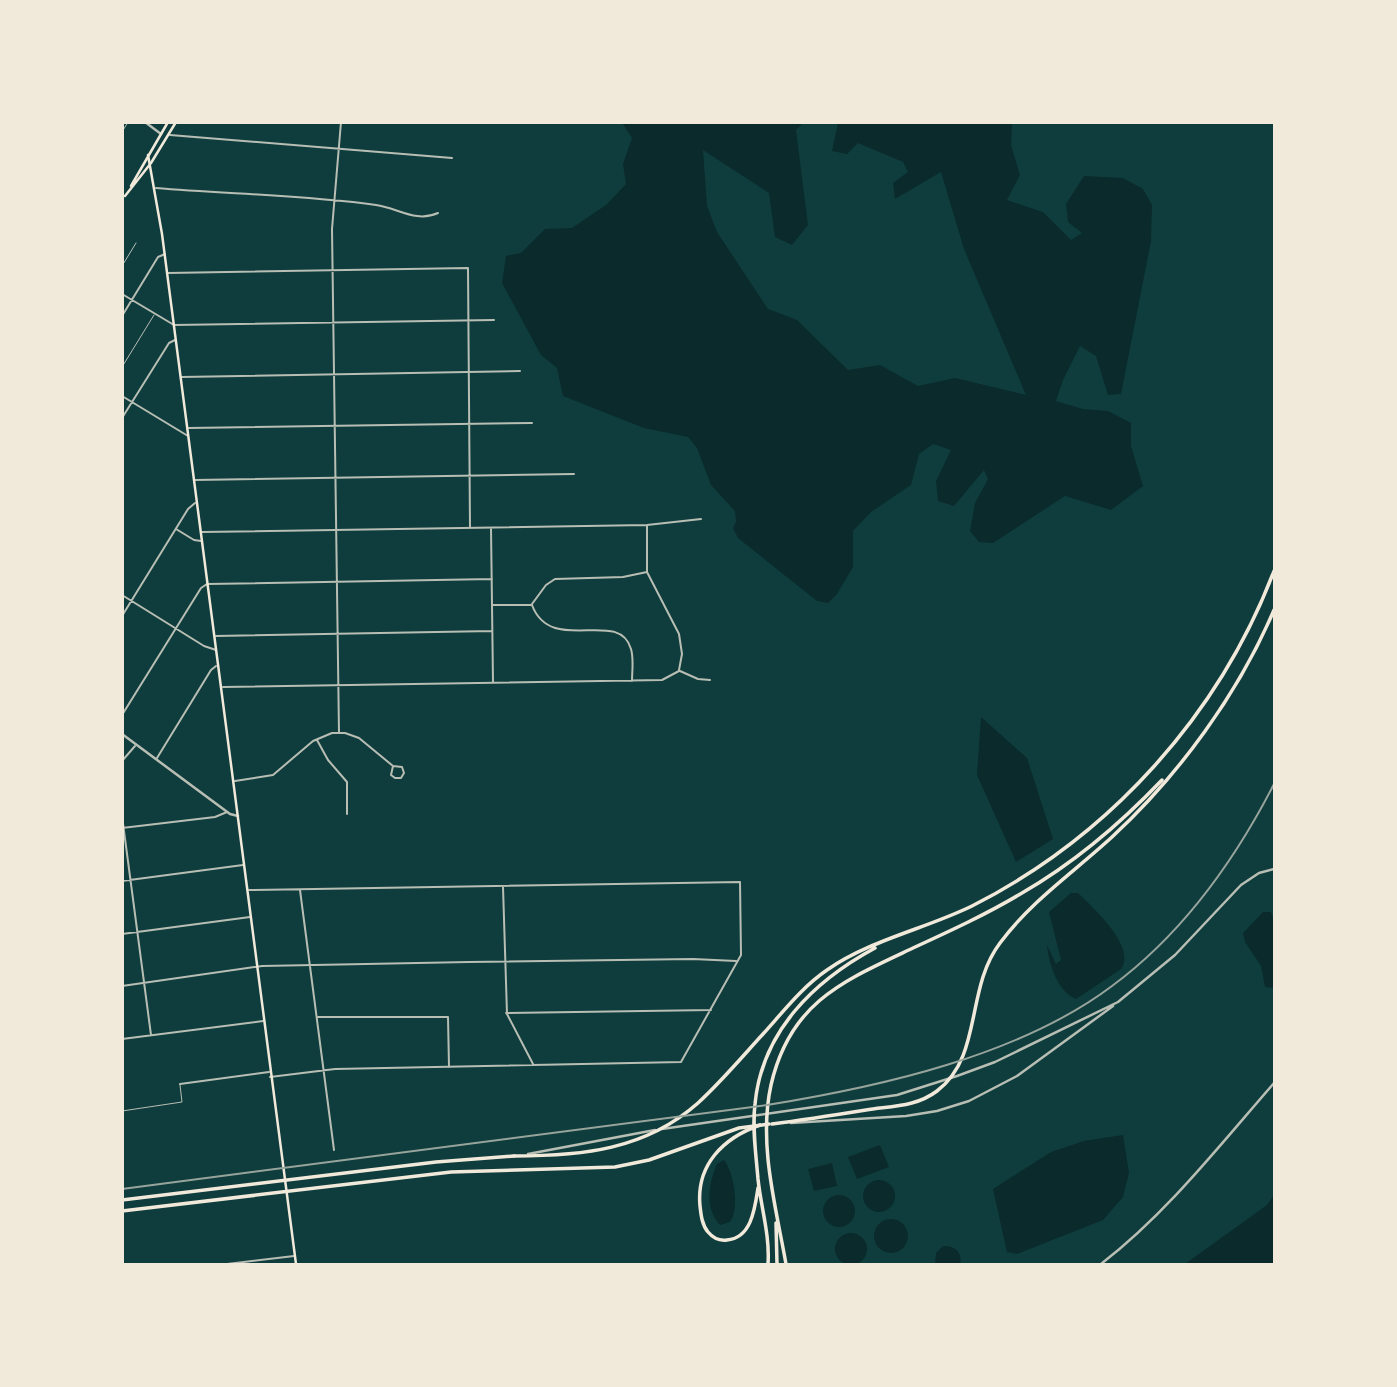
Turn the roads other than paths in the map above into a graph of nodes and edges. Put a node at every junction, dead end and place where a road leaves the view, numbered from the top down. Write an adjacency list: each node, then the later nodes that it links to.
1 (128, 122): 6 (lane)
2 (145, 122): 7 (street)
3 (168, 122): 7 (main road)
4 (176, 122): 8 (main road)
5 (341, 122): 9 (street)
6 (122, 132)
7 (161, 134): 10 (main road)
8 (169, 135): 9 (street); 12 (main road)
9 (339, 147): 11 (street); 15 (street)
10 (148, 155): 12 (main road); 14 (main road)
11 (452, 158)
12 (151, 163): 13 (main road); 14 (main road)
13 (156, 188): 15 (street); 18 (main road)
14 (123, 197)
15 (335, 202): 16 (street); 20 (street)
16 (438, 213)
17 (136, 243): 19 (lane)
18 (165, 253): 21 (main road); 23 (street)
19 (122, 266)
20 (333, 270): 21 (street); 26 (street); 28 (street)
21 (167, 273): 29 (main road)
22 (122, 294): 23 (street)
23 (133, 300): 24 (street); 25 (street)
24 (155, 314): 29 (street); 31 (lane)
25 (122, 316)
26 (468, 320): 27 (street); 28 (street); 33 (street)
27 (494, 320)
28 (334, 322): 29 (street); 34 (street)
29 (174, 325): 30 (main road)
30 (176, 339): 35 (main road); 37 (street)
31 (122, 367)
32 (520, 371): 33 (street)
33 (469, 372): 34 (street); 40 (street)
34 (334, 374): 35 (street); 41 (street)
35 (180, 377): 42 (main road)
36 (122, 396): 37 (street)
37 (132, 402): 38 (street); 43 (street)
38 (122, 418)
39 (533, 423): 40 (street)
40 (469, 424): 41 (street); 45 (street)
41 (335, 426): 42 (street); 46 (street)
42 (188, 428): 43 (main road)
43 (189, 436): 47 (main road)
44 (574, 474): 45 (street)
45 (470, 476): 46 (street); 51 (street)
46 (335, 478): 47 (street); 54 (street)
47 (194, 480): 48 (main road)
48 (197, 502): 53 (street); 55 (main road)
49 (701, 519): 50 (street)
50 (647, 525): 52 (street); 58 (street)
51 (470, 528): 52 (street); 54 (street)
52 (491, 528): 59 (street)
53 (176, 529): 56 (street); 63 (street)
54 (336, 530): 55 (street); 60 (street)
55 (201, 532): 56 (main road)
56 (202, 541): 61 (main road)
57 (1275, 571): 105 (highway)
58 (647, 572): 65 (street); 74 (street)
59 (492, 579): 60 (street); 64 (street)
60 (337, 582): 61 (street); 70 (street)
61 (208, 583): 68 (street); 71 (main road)
62 (122, 595): 63 (street)
63 (132, 601): 67 (street); 68 (street)
64 (492, 605): 65 (street); 69 (street)
65 (531, 605): 76 (street)
66 (1275, 610): 84 (highway)
67 (122, 617)
68 (176, 628): 72 (street); 80 (street)
69 (492, 631): 70 (street); 77 (street)
70 (337, 634): 71 (street); 78 (street)
71 (215, 636): 72 (main road)
72 (217, 650): 73 (main road)
73 (219, 665): 79 (main road); 86 (street)
74 (679, 671): 75 (street); 76 (street)
75 (710, 680)
76 (632, 681): 77 (street)
77 (492, 683): 78 (street)
78 (338, 686): 79 (street); 81 (street)
79 (222, 687): 89 (main road)
80 (122, 715)
81 (339, 733): 83 (street); 88 (street)
82 (122, 734): 85 (street)
83 (316, 739): 89 (street); 91 (street)
84 (1195, 742): 123 (highway); 135 (highway)
85 (136, 744): 86 (street); 87 (street)
86 (157, 759): 90 (street)
87 (122, 761)
88 (393, 766)
89 (234, 781): 93 (main road)
90 (227, 811): 93 (street); 94 (street)
91 (347, 814)
92 (122, 816): 94 (street)
93 (238, 816): 95 (main road)
94 (123, 828): 97 (street)
95 (245, 865): 97 (street); 101 (main road)
96 (1275, 869): 112 (street)
97 (131, 880): 98 (street); 103 (street)
98 (122, 881)
99 (502, 885): 100 (street); 106 (street); 107 (street)
100 (300, 889): 101 (street); 108 (street)
101 (248, 890): 102 (main road)
102 (251, 917): 103 (street); 109 (main road)
103 (138, 932): 104 (street); 110 (street)
104 (122, 934)
105 (906, 934): 130 (highway); 132 (highway)
106 (505, 962): 107 (street); 108 (street); 114 (street)
107 (737, 962): 113 (street)
108 (310, 965): 109 (street); 115 (street)
109 (257, 968): 110 (street); 116 (main road)
110 (144, 983): 111 (street); 117 (street)
111 (122, 986)
112 (1118, 1002): 123 (street); 127 (street)
113 (711, 1010): 114 (street); 119 (street)
114 (506, 1013): 119 (street)
115 (317, 1017): 120 (street); 121 (street)
116 (264, 1020): 117 (street); 122 (main road)
117 (151, 1035): 118 (street)
118 (122, 1039)
119 (534, 1065): 120 (street)
120 (449, 1067): 121 (street)
121 (324, 1069): 122 (street); 129 (street)
122 (270, 1074): 125 (street); 131 (main road)
123 (949, 1079): 127 (highway); 130 (street)
124 (1275, 1083): 143 (street)
125 (180, 1084): 126 (lane)
126 (122, 1111)
127 (772, 1124): 128 (highway)
128 (760, 1125): 132 (highway); 133 (highway)
129 (334, 1150)
130 (514, 1156): 131 (highway)
131 (285, 1180): 133 (main road); 134 (highway)
132 (759, 1182): 140 (highway)
133 (286, 1191): 136 (highway); 137 (main road)
134 (122, 1200)
135 (776, 1210): 141 (highway); 142 (highway)
136 (122, 1211)
137 (294, 1256): 138 (street); 139 (main road)
138 (227, 1265)
139 (296, 1265)
140 (768, 1265)
141 (777, 1265)
142 (786, 1265)
143 (1101, 1265)

